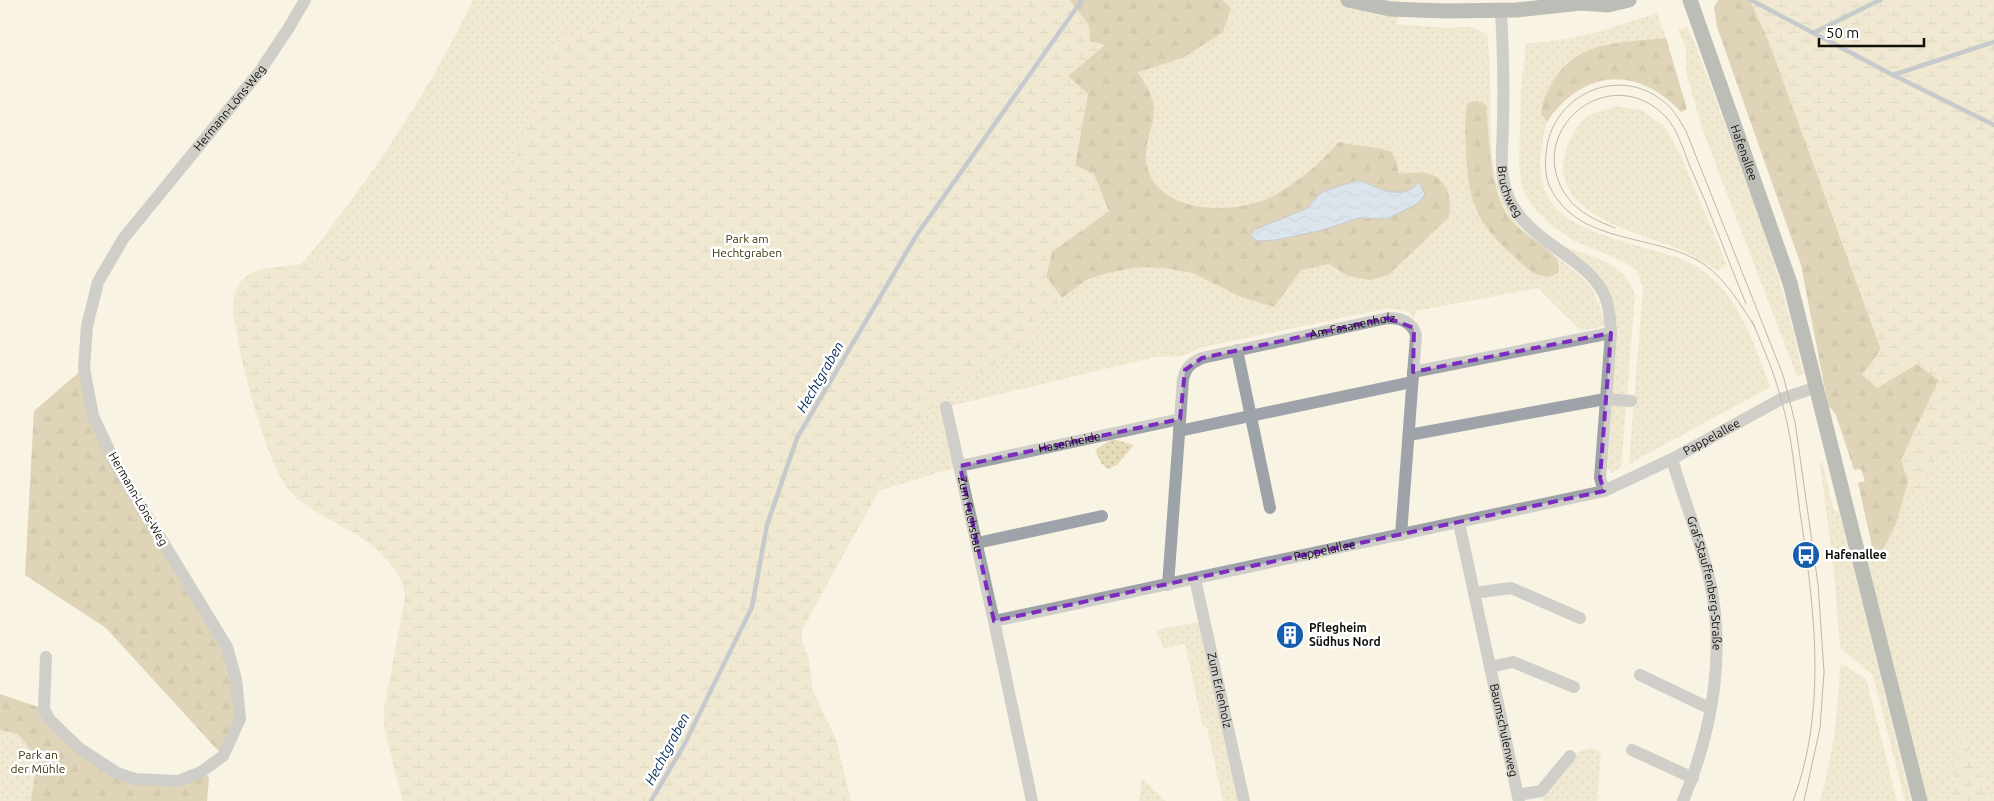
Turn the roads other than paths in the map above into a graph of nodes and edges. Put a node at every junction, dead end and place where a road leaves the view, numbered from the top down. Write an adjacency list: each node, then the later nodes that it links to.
1 (305, 0): 30 (street, Hermann-Löns-Weg)
2 (1348, 0): 6 (street)
3 (1629, 0): 5 (street)
4 (1690, 0): 10 (street, Hafenallee)
5 (1584, 2): 6 (street)
6 (1501, 11): 7 (street, Bruchweg)
7 (1611, 333): 9 (street); 11 (street, Bruchweg)
8 (1237, 350): 9 (street, Am Fasanenholz); 14 (street); 15 (street, Am Fasanenholz)
9 (1413, 377): 14 (street); 16 (street, Am Fasanenholz)
10 (1817, 387): 17 (street, Pappelallee); 42 (street, Hafenallee)
11 (1605, 399): 12 (street); 16 (street); 19 (street, Bruchweg)
12 (1631, 400)
13 (946, 407): 18 (street, Zum Fuchsbau)
14 (1252, 416): 15 (street); 20 (street)
15 (1180, 425): 18 (street, Hasenheide); 26 (street, Am Fasanenholz)
16 (1409, 435): 23 (street, Am Fasanenholz)
17 (1672, 459): 19 (street, Pappelallee); 34 (street, Graf-Stauffenberg-Straße)
18 (960, 466): 24 (street, Zum Fuchsbau)
19 (1604, 491): 22 (street, Pappelallee)
20 (1270, 508)
21 (1102, 516): 24 (street)
22 (1459, 523): 23 (street, Pappelallee); 27 (street, Baumschulenweg)
23 (1401, 535): 25 (street, Pappelallee)
24 (977, 543): 29 (street, Zum Fuchsbau)
25 (1195, 579): 26 (street, Pappelallee); 40 (street, Zum Erlenholz)
26 (1168, 585): 29 (street, Pappelallee)
27 (1474, 592): 28 (street); 31 (street, Baumschulenweg)
28 (1580, 618)
29 (994, 621): 39 (street)
30 (46, 657)
31 (1490, 667): 33 (street, Baumschulenweg); 38 (street, Baumschulenweg)
32 (1640, 675): 34 (street)
33 (1574, 687)
34 (1711, 709): 37 (street, Graf-Stauffenberg-Straße)
35 (1632, 750): 37 (street)
36 (1570, 756): 38 (street, Baumschulenweg)
37 (1693, 778): 41 (street, Graf-Stauffenberg-Straße)
38 (1519, 798)
39 (1032, 801)
40 (1244, 801)
41 (1683, 801)
42 (1920, 801)

